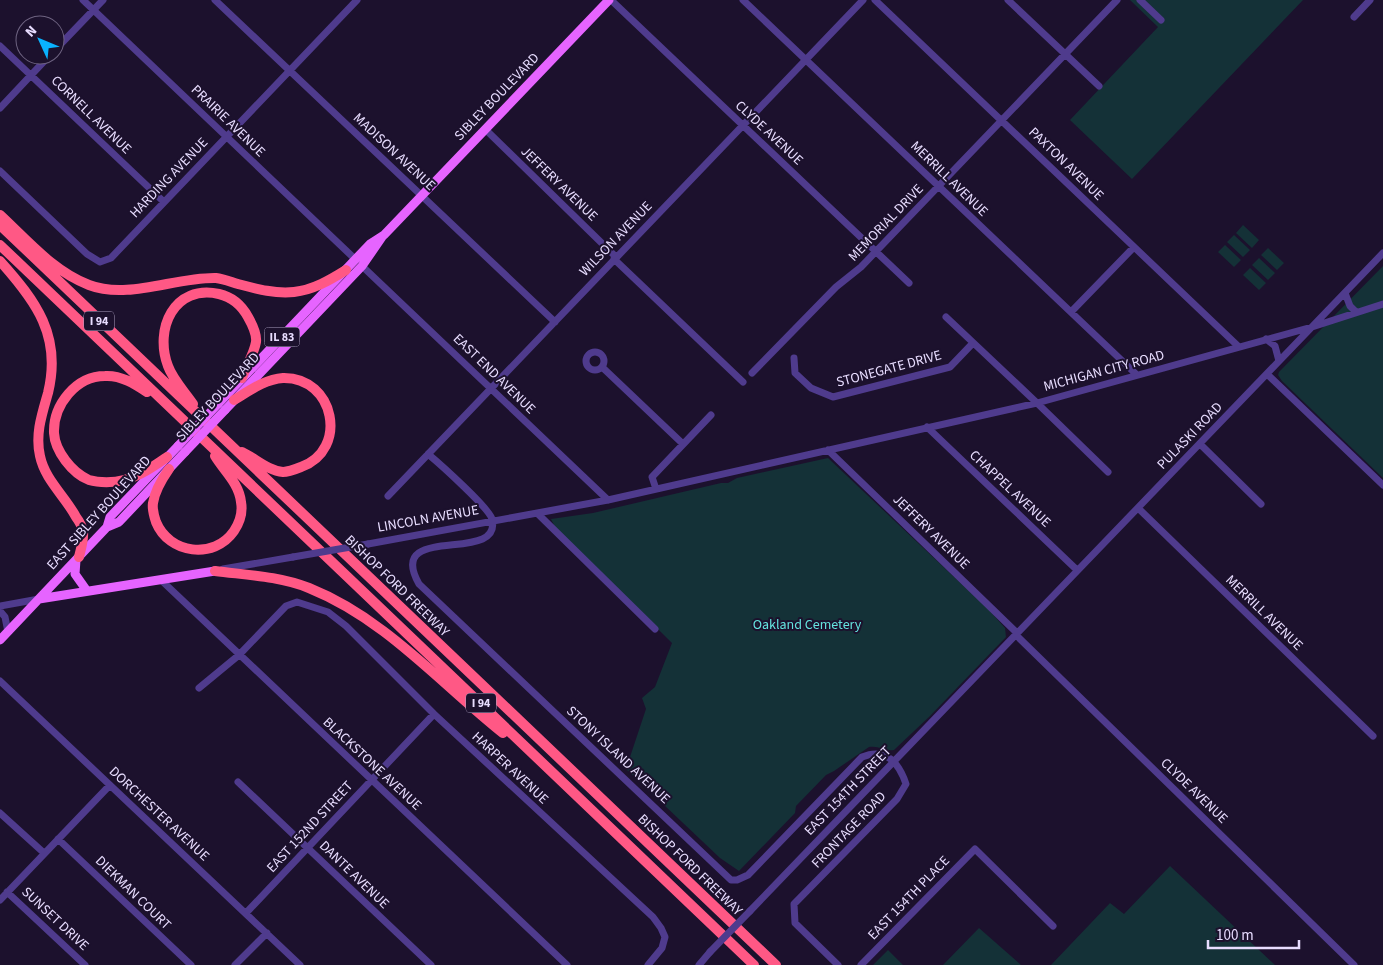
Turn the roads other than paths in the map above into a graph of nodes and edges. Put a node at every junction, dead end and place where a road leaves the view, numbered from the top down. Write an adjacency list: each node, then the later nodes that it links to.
1 (83, 0): 13 (street, PRAIRIE AVENUE)
2 (103, 0): 13 (street)
3 (215, 0): 21 (street, MADISON AVENUE)
4 (610, 0): 26 (street, CLYDE AVENUE); 27 (main road, SIBLEY BOULEVARD / IL 83)
5 (743, 0): 19 (street, MERRILL AVENUE)
6 (863, 0): 19 (street, WILSON AVENUE)
7 (875, 0): 25 (street, PAXTON AVENUE)
8 (1008, 0): 18 (street)
9 (1117, 0): 18 (street, MEMORIAL DRIVE)
10 (1140, 0): 15 (street)
11 (1370, 0): 14 (street)
12 (352, 1): 21 (street, HARDING AVENUE)
13 (94, 10): 16 (street); 28 (street, PRAIRIE AVENUE)
14 (1354, 17)
15 (1161, 20)
16 (65, 40)
17 (0, 46): 22 (street, CORNELL AVENUE)
18 (1065, 54): 23 (street); 25 (street, MEMORIAL DRIVE)
19 (806, 60): 26 (street, WILSON AVENUE); 30 (street, MERRILL AVENUE)
20 (40, 65): 22 (street)
21 (289, 71): 28 (street, HARDING AVENUE); 31 (street, MADISON AVENUE)
22 (31, 75): 24 (street); 32 (street, CORNELL AVENUE)
23 (1098, 86)
24 (0, 108)
25 (1002, 121): 30 (street, MEMORIAL DRIVE); 36 (street, PAXTON AVENUE)
26 (742, 126): 37 (street, CLYDE AVENUE); 39 (street, WILSON AVENUE)
27 (485, 130): 31 (main road, SIBLEY BOULEVARD / IL 83); 39 (street, JEFFERY AVENUE)
28 (226, 137): 32 (street, HARDING AVENUE); 41 (street, PRAIRIE AVENUE)
29 (0, 171): 32 (street, HARDING AVENUE)
30 (939, 186): 37 (street, MEMORIAL DRIVE); 46 (street, MERRILL AVENUE)
31 (422, 196): 41 (main road, SIBLEY BOULEVARD / IL 83); 49 (street, MADISON AVENUE)
32 (164, 202)
33 (0, 215): 42 (highway)
34 (0, 225): 68 (highway, BISHOP FORD FREEWAY / I 94)
35 (0, 245): 65 (highway, BISHOP FORD FREEWAY / I 94)
36 (1134, 247): 46 (street); 53 (street, PAXTON AVENUE)
37 (876, 252): 43 (street, CLYDE AVENUE); 57 (street, MEMORIAL DRIVE)
38 (1383, 253): 44 (street, PULASKI ROAD)
39 (615, 258): 49 (street, WILSON AVENUE); 61 (street, JEFFERY AVENUE)
40 (0, 261): 89 (highway)
41 (359, 263): 42 (main road, SIBLEY BOULEVARD / IL 83); 62 (street, EAST END AVENUE); 63 (main road, SIBLEY BOULEVARD)
42 (346, 270): 60 (main road, SIBLEY BOULEVARD / IL 83)
43 (909, 283)
44 (1345, 293): 47 (street); 50 (street, PULASKI ROAD)
45 (1383, 304): 47 (street, MICHIGAN CITY ROAD)
46 (1071, 312): 59 (street, MERRILL AVENUE)
47 (1356, 312): 50 (street, MICHIGAN CITY ROAD)
48 (946, 317): 52 (street)
49 (555, 322): 62 (street, WILSON AVENUE)
50 (1312, 327): 51 (street, MICHIGAN CITY ROAD); 55 (street, PULASKI ROAD)
51 (1266, 339): 53 (street, MICHIGAN CITY ROAD); 55 (street)
52 (972, 343): 54 (street, STONEGATE DRIVE); 64 (street)
53 (1239, 347): 59 (street, MICHIGAN CITY ROAD)
54 (794, 358)
55 (1279, 361): 58 (street, PULASKI ROAD)
56 (602, 367): 71 (street)
57 (752, 373)
58 (1267, 374): 72 (street, PULASKI ROAD); 80 (street)
59 (1137, 375): 64 (street, MICHIGAN CITY ROAD)
60 (242, 378): 66 (main road, SIBLEY BOULEVARD / IL 83); 68 (highway)
61 (743, 382)
62 (491, 388): 76 (street, WILSON AVENUE); 83 (street, EAST END AVENUE)
63 (234, 400): 66 (main road, SIBLEY BOULEVARD); 73 (highway)
64 (1037, 402): 69 (street, MICHIGAN CITY ROAD); 79 (street)
65 (166, 403): 70 (highway, BISHOP FORD FREEWAY / I 94); 77 (highway)
66 (222, 407): 74 (main road, EAST SIBLEY BOULEVARD / IL 83, bridge)
67 (711, 415): 71 (street)
68 (199, 416): 73 (highway, BISHOP FORD FREEWAY / I 94)
69 (927, 427): 75 (street, MICHIGAN CITY ROAD); 90 (street, CHAPPEL AVENUE)
70 (207, 442): 78 (highway); 107 (highway, BISHOP FORD FREEWAY / I 94)
71 (683, 444): 81 (street)
72 (1200, 444): 84 (street); 85 (street, PULASKI ROAD)
73 (233, 448): 129 (highway, BISHOP FORD FREEWAY / I 94)
74 (181, 449): 77 (main road, EAST SIBLEY BOULEVARD / IL 83); 78 (main road, SIBLEY BOULEVARD)
75 (828, 450): 81 (street, LINCOLN AVENUE); 99 (street, JEFFERY AVENUE)
76 (428, 454): 82 (street, WILSON AVENUE); 87 (street)
77 (168, 457): 88 (main road, EAST SIBLEY BOULEVARD / IL 83)
78 (169, 469): 88 (main road, SIBLEY BOULEVARD)
79 (1108, 472)
80 (1383, 485)
81 (656, 489): 83 (street, LINCOLN AVENUE)
82 (388, 496)
83 (608, 500): 86 (street, LINCOLN AVENUE)
84 (1262, 504)
85 (1138, 508): 90 (street, PULASKI ROAD); 105 (street, MERRILL AVENUE)
86 (538, 514): 87 (street, LINCOLN AVENUE); 97 (street)
87 (493, 521): 91 (street, LINCOLN AVENUE, bridge); 106 (street, STONY ISLAND AVENUE)
88 (107, 527): 89 (main road, EAST SIBLEY BOULEVARD / IL 83)
89 (77, 559): 93 (main road); 94 (main road, EAST SIBLEY BOULEVARD / IL 83)
90 (1077, 570): 99 (street, PULASKI ROAD)
91 (215, 571): 92 (main road, LINCOLN AVENUE); 107 (highway)
92 (161, 580): 93 (main road, LINCOLN AVENUE); 101 (street, BLACKSTONE AVENUE)
93 (87, 592): 94 (main road, LINCOLN AVENUE)
94 (39, 598): 95 (street, LINCOLN AVENUE); 98 (main road, EAST SIBLEY BOULEVARD / IL 83)
95 (0, 606)
96 (0, 611): 98 (street)
97 (655, 629)
98 (8, 632): 100 (main road, EAST SIBLEY BOULEVARD / IL 83)
99 (1016, 634): 106 (street, EAST 154TH STREET); 132 (street, CLYDE AVENUE)
100 (0, 640)
101 (239, 655): 103 (street); 104 (street, HARPER AVENUE); 108 (street, BLACKSTONE AVENUE)
102 (0, 681): 110 (street, DORCHESTER AVENUE)
103 (199, 688)
104 (434, 714): 108 (street, EAST 152ND STREET); 126 (street, HARPER AVENUE)
105 (1373, 736)
106 (894, 762): 127 (street, EAST 154TH STREET, bridge); 130 (street, FRONTAGE ROAD)
107 (552, 771): 128 (highway, BISHOP FORD FREEWAY / I 94)
108 (371, 780): 113 (street, EAST 152ND STREET); 125 (street, BLACKSTONE AVENUE)
109 (238, 782): 113 (street, DANTE AVENUE)
110 (110, 785): 112 (street); 117 (street, DORCHESTER AVENUE)
111 (0, 813): 114 (street)
112 (58, 839): 114 (street); 121 (street, DIEKMAN COURT)
113 (307, 847): 117 (street, EAST 152ND STREET); 124 (street, DANTE AVENUE)
114 (44, 853): 115 (street)
115 (8, 892): 116 (street); 120 (street, SUNSET DRIVE)
116 (0, 900)
117 (246, 913): 119 (street, DORCHESTER AVENUE)
118 (1053, 926): 131 (street, EAST 154TH PLACE)
119 (266, 933): 122 (street); 123 (street, DORCHESTER AVENUE)
120 (85, 965)
121 (191, 965)
122 (235, 965)
123 (300, 965)
124 (431, 965)
125 (567, 965)
126 (648, 965)
127 (698, 965)
128 (754, 965)
129 (776, 965)
130 (838, 965)
131 (861, 965)
132 (1354, 965)

